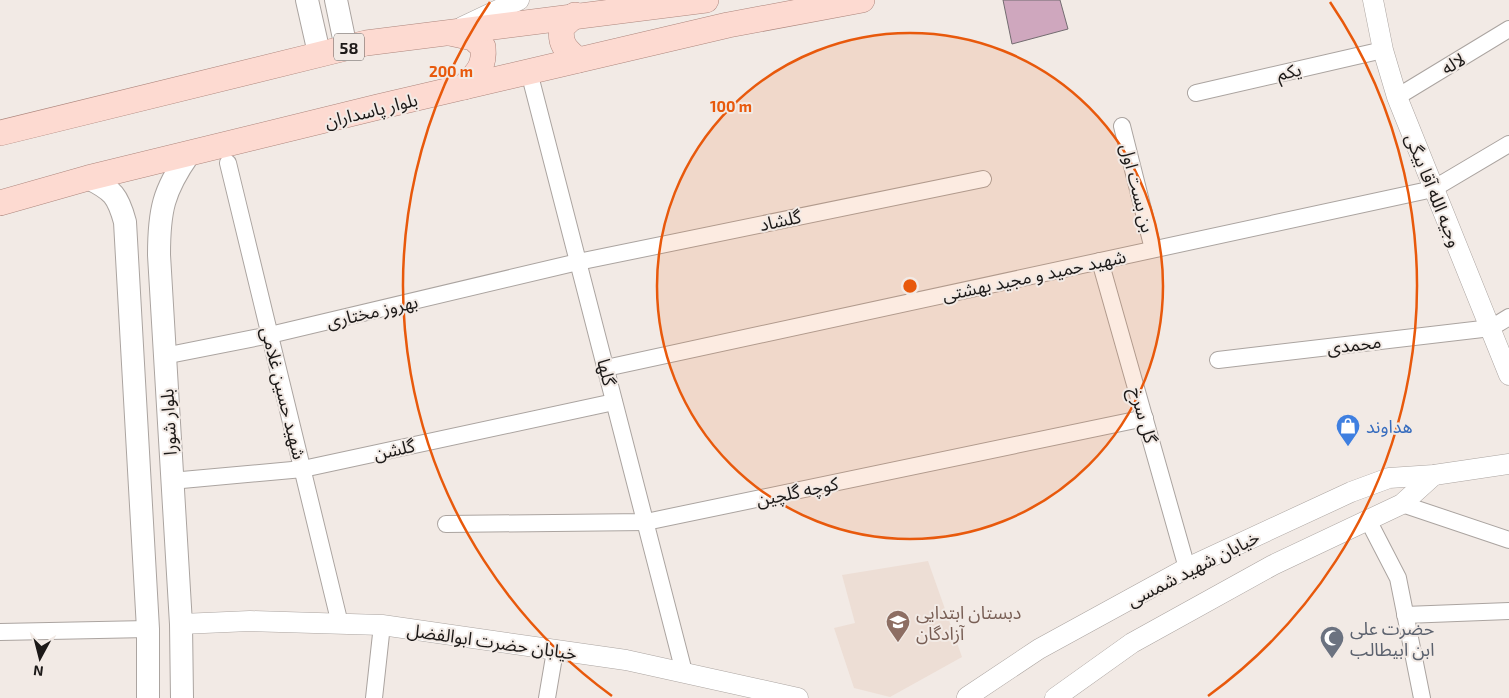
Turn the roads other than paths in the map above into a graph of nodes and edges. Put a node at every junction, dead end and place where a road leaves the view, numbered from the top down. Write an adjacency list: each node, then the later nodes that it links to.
1 (308, 0): 12 (main road)
2 (336, 0): 10 (main road)
3 (519, 0): 9 (street)
4 (706, 0): 7 (main road, 58)
5 (862, 0): 13 (main road, بلوار پاسداران)
6 (1374, 0): 11 (street, وجیه الله آقا بیگی)
7 (576, 16): 9 (main road, 58); 13 (main road)
8 (1509, 29): 17 (street, لاله)
9 (449, 31): 10 (main road, 58); 15 (main road)
10 (346, 48): 12 (main road, 58)
11 (1383, 50): 16 (street, یکم); 17 (street, وجیه الله آقا بیگی)
12 (319, 53): 19 (main road, 58)
13 (578, 60): 14 (main road, بلوار پاسداران)
14 (530, 72): 15 (main road, بلوار پاسداران); 31 (street, گلها)
15 (464, 87): 21 (main road, بلوار پاسداران)
16 (1196, 93)
17 (1397, 97): 25 (street, وجیه الله آقا بیگی)
18 (1122, 126): 27 (street, بن بست اول)
19 (0, 133)
20 (1509, 144): 25 (street, شهید حمید و مجید بهشتی)
21 (189, 154): 23 (main road, بلوار پاسداران); 29 (main road, بلوار شورا)
22 (228, 163): 34 (street, شهید حسین غلامی)
23 (88, 178): 26 (main road, بلوار پاسداران); 28 (main road, بلوار شورا)
24 (983, 179): 31 (street, گلشاد)
25 (1433, 189): 27 (street, شهید حمید و مجید بهشتی); 33 (street, وجیه الله آقا بیگی)
26 (0, 203)
27 (1153, 249): 30 (street, شهید حمید و مجید بهشتی)
28 (128, 254): 29 (main road); 56 (main road, بلوار شورا)
29 (159, 255): 35 (main road, بلوار شورا)
30 (1100, 261): 37 (street, شهید حمید و مجید بهشتی); 40 (street, گل سرخ)
31 (578, 262): 34 (street, بهروز مختاری); 37 (street, گلها)
32 (1509, 317): 33 (street)
33 (1491, 328): 36 (street, محمدی); 38 (street, وجیه الله آقا بیگی)
34 (270, 335): 35 (street, بهروز مختاری); 42 (street, شهید حسین غلامی)
35 (164, 356): 44 (main road, بلوار شورا)
36 (1218, 360)
37 (606, 368): 39 (street, گلها)
38 (1509, 375)
39 (614, 402): 42 (street, گلشن); 47 (street, گلها)
40 (1144, 418): 47 (street, کوچه گلچین); 50 (street, گل سرخ)
41 (1509, 464): 43 (street, خیابان شهید شمسی)
42 (303, 469): 44 (street, گلشن); 54 (street, شهید حسین غلامی)
43 (1434, 475): 45 (street, خیابان شهید شمسی); 50 (street, خیابان شهید شمسی)
44 (171, 481): 53 (main road, بلوار شورا)
45 (1402, 504): 46 (street, خیابان شهید شمسی); 49 (street)
46 (1368, 520): 52 (street); 61 (street, خیابان شهید شمسی)
47 (646, 522): 48 (street, کوچه گلچین); 59 (street, گلها)
48 (446, 524)
49 (1509, 540)
50 (1187, 568): 67 (street, خیابان شهید شمسی)
51 (1509, 611): 52 (street)
52 (1405, 615): 68 (street)
53 (181, 624): 54 (street, خیابان حضرت ابوالفضل); 63 (main road, بلوار شورا)
54 (340, 624): 55 (street, خیابان حضرت ابوالفضل)
55 (382, 625): 58 (street, خیابان حضرت ابوالفضل); 64 (street)
56 (148, 629): 57 (street); 62 (main road, بلوار شورا)
57 (0, 632)
58 (555, 650): 59 (street, خیابان حضرت ابوالفضل); 65 (street)
59 (684, 672): 60 (street, خیابان حضرت ابوالفضل)
60 (738, 691): 66 (street, خیابان حضرت ابوالفضل)
61 (1063, 695)
62 (148, 698)
63 (182, 698)
64 (374, 698)
65 (547, 698)
66 (798, 698)
67 (962, 698)
68 (1422, 698)

